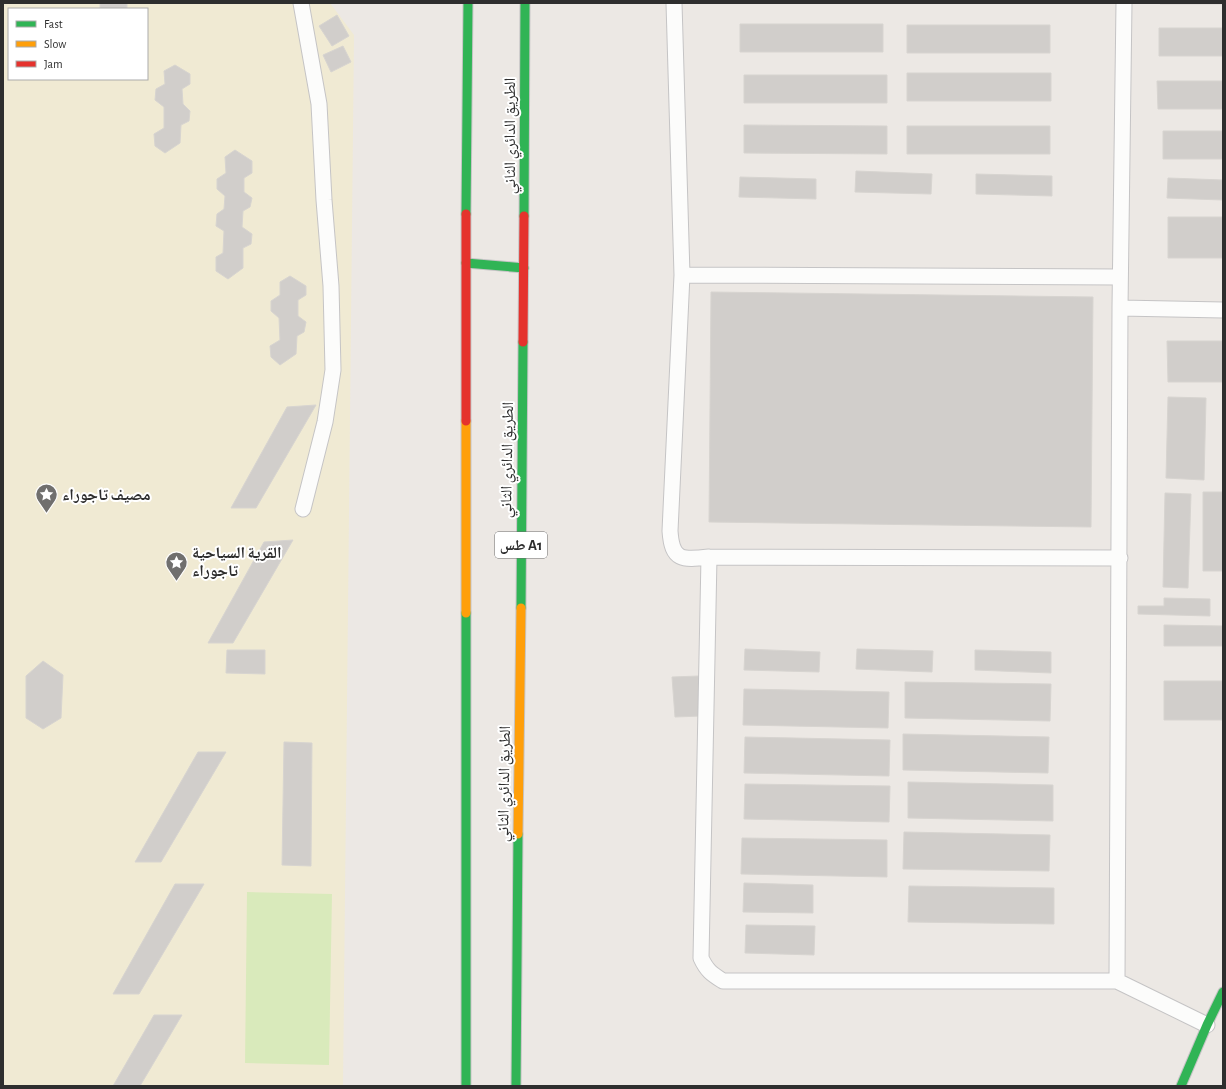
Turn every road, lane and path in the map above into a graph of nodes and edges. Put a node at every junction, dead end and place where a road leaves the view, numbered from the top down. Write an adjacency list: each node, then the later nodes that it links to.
1 (301, 3): 12 (lane)
2 (468, 3): 6 (main road)
3 (525, 3): 7 (main road, الطريق الدائري الثاني / طس A1)
4 (674, 3): 8 (lane)
5 (1124, 3): 9 (lane)
6 (466, 263): 7 (main road); 18 (main road)
7 (524, 268): 19 (main road, الطريق الدائري الثاني / طس A1)
8 (682, 274): 9 (lane); 13 (lane)
9 (1120, 277): 10 (lane)
10 (1120, 308): 11 (lane); 14 (lane)
11 (1223, 310)
12 (302, 509)
13 (708, 557): 14 (lane); 15 (lane)
14 (1120, 558): 15 (lane)
15 (1117, 981): 17 (lane)
16 (1223, 992): 17 (main road)
17 (1207, 1025): 20 (main road)
18 (466, 1086)
19 (516, 1086)
20 (1181, 1086)

